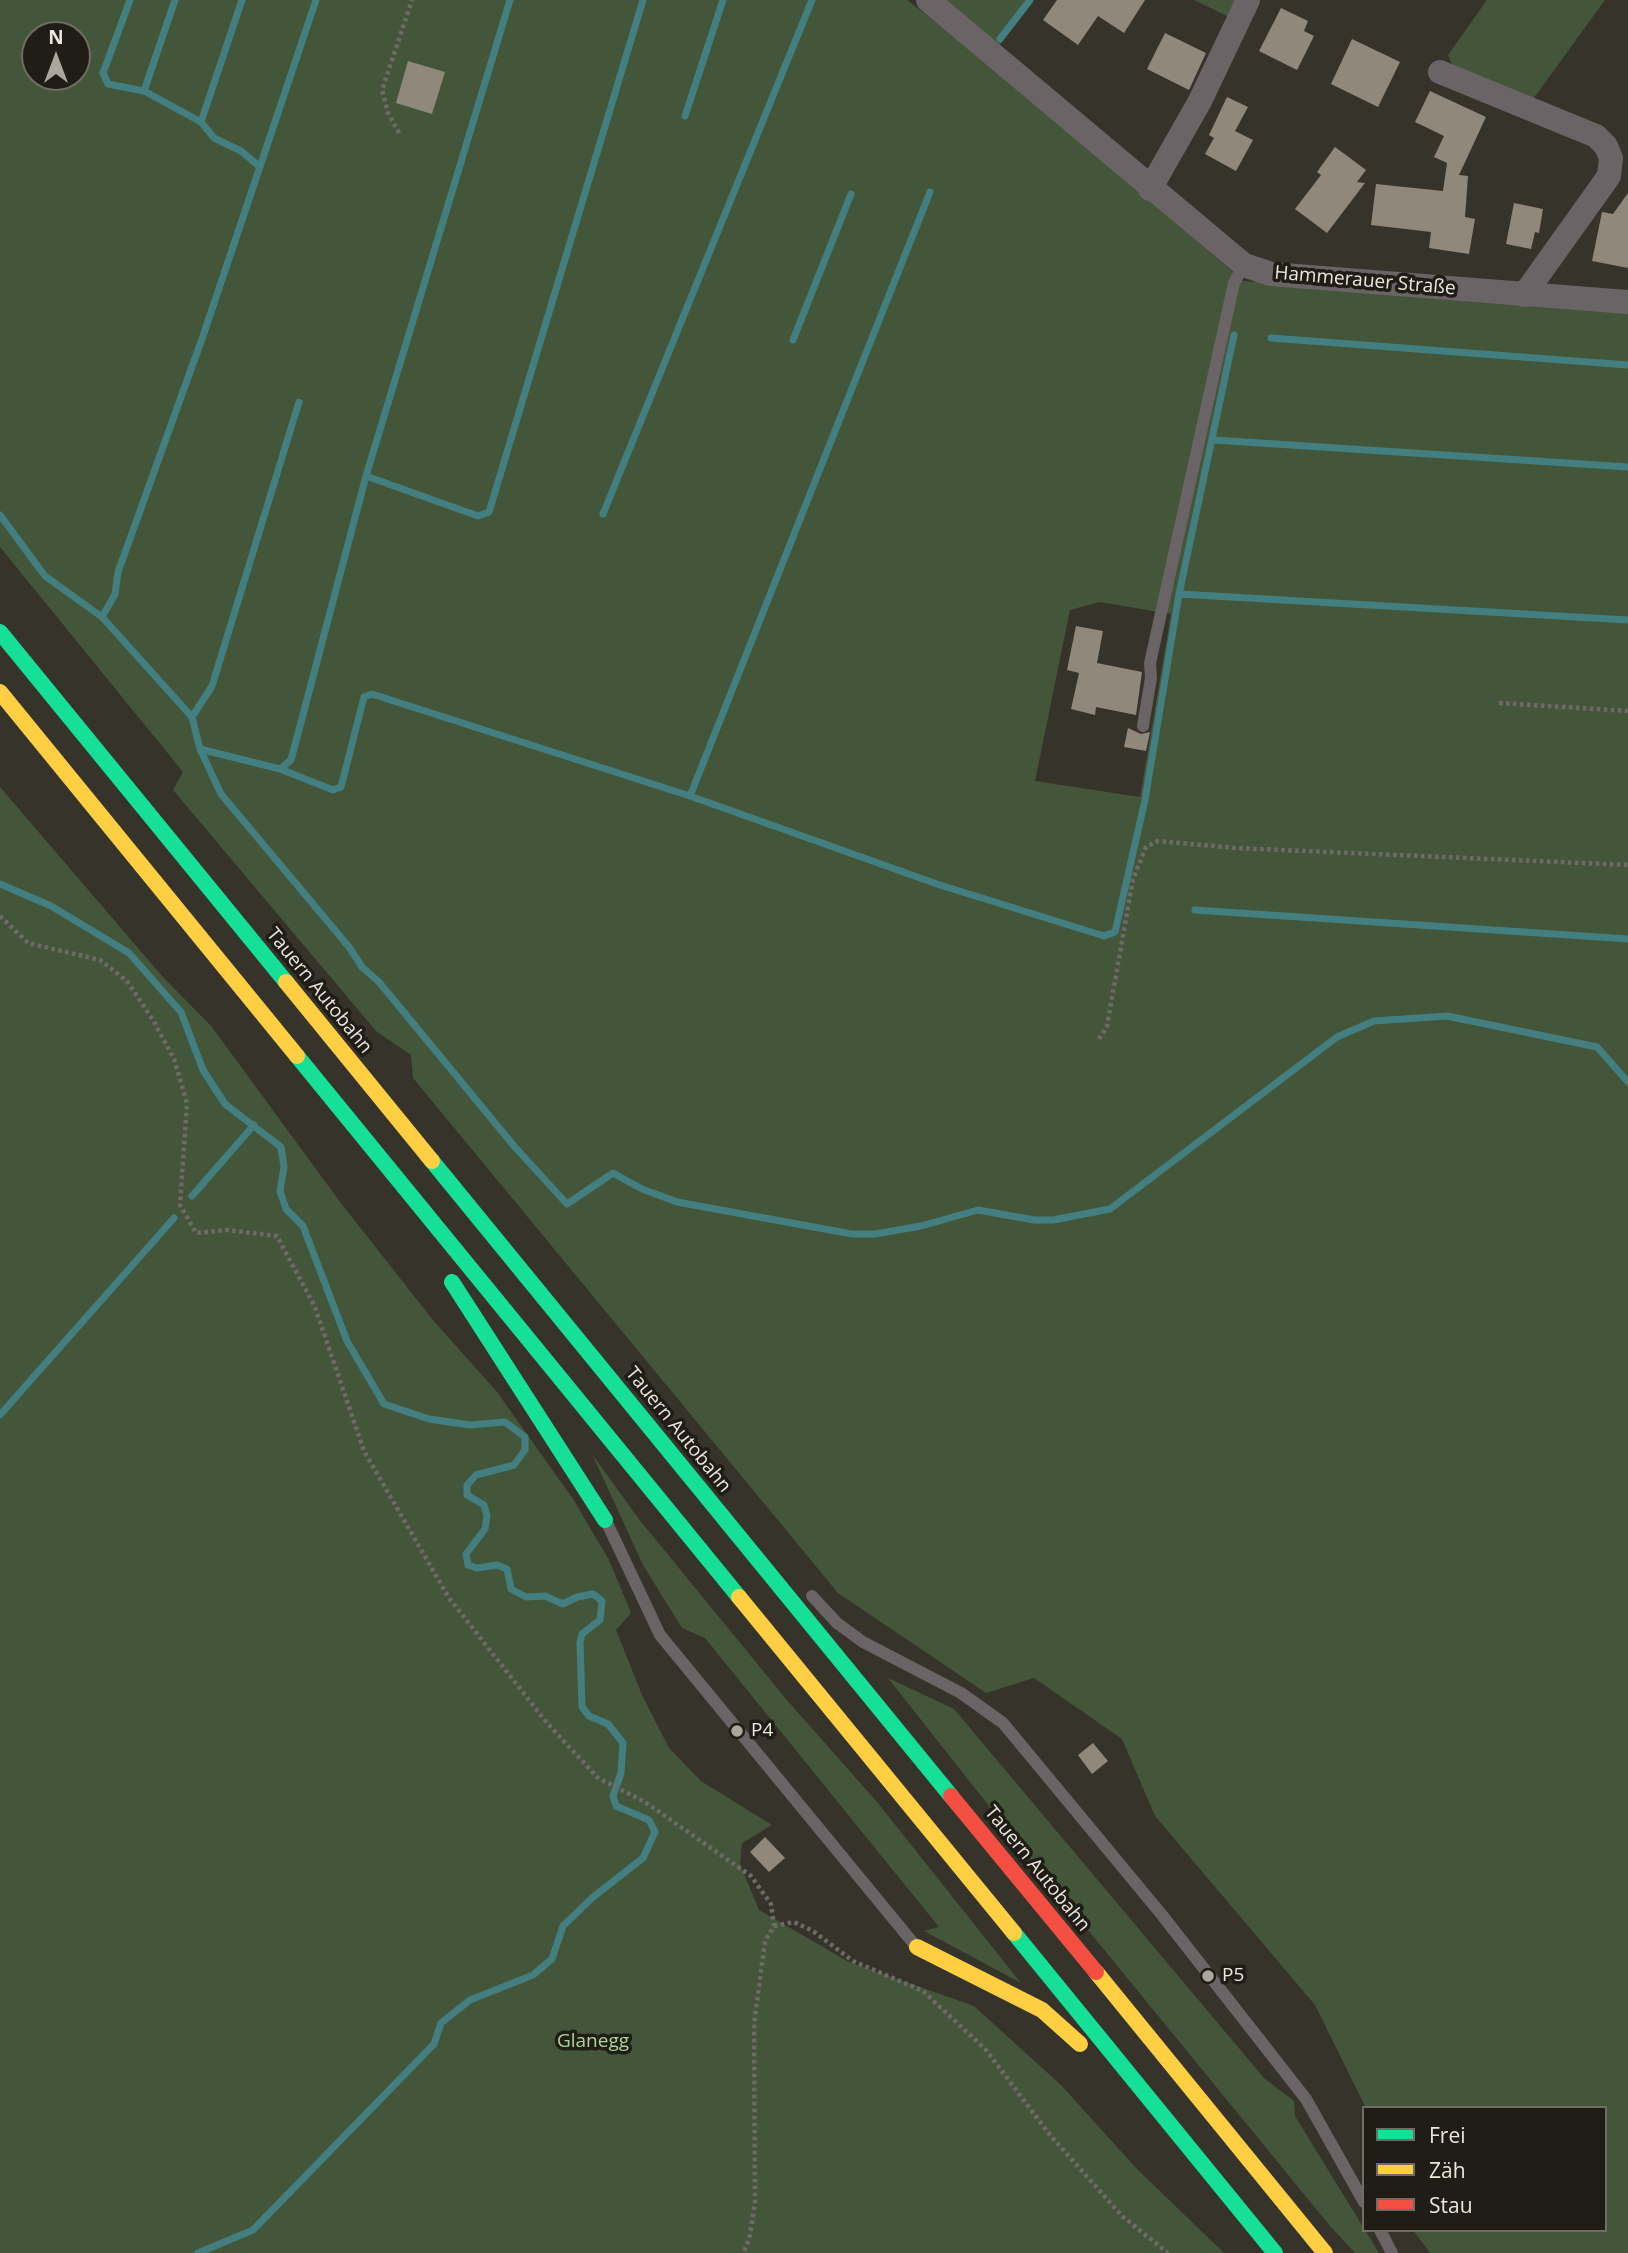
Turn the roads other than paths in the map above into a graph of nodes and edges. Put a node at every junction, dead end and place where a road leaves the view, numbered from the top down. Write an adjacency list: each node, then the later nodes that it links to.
1 (929, 0): 4 (street, Hammerauer Straße)
2 (1248, 0): 4 (street)
3 (1440, 72): 6 (street)
4 (1150, 189): 5 (street, Hammerauer Straße)
5 (1244, 265): 6 (street, Hammerauer Straße); 10 (lane)
6 (1524, 295): 7 (street, Hammerauer Straße)
7 (1628, 302)
8 (0, 632): 15 (highway, Tauern Autobahn)
9 (0, 692): 11 (highway)
10 (1143, 726)
11 (392, 1173): 12 (highway); 18 (highway)
12 (394, 1203)
13 (441, 1267): 14 (highway)
14 (605, 1520): 17 (lane)
15 (761, 1564): 16 (highway); 22 (highway, Tauern Autobahn)
16 (799, 1582): 19 (lane)
17 (917, 1947): 18 (highway)
18 (1132, 2079): 21 (highway)
19 (1362, 2198)
20 (1381, 2232): 23 (lane)
21 (1275, 2253)
22 (1325, 2253)
23 (1392, 2253)

